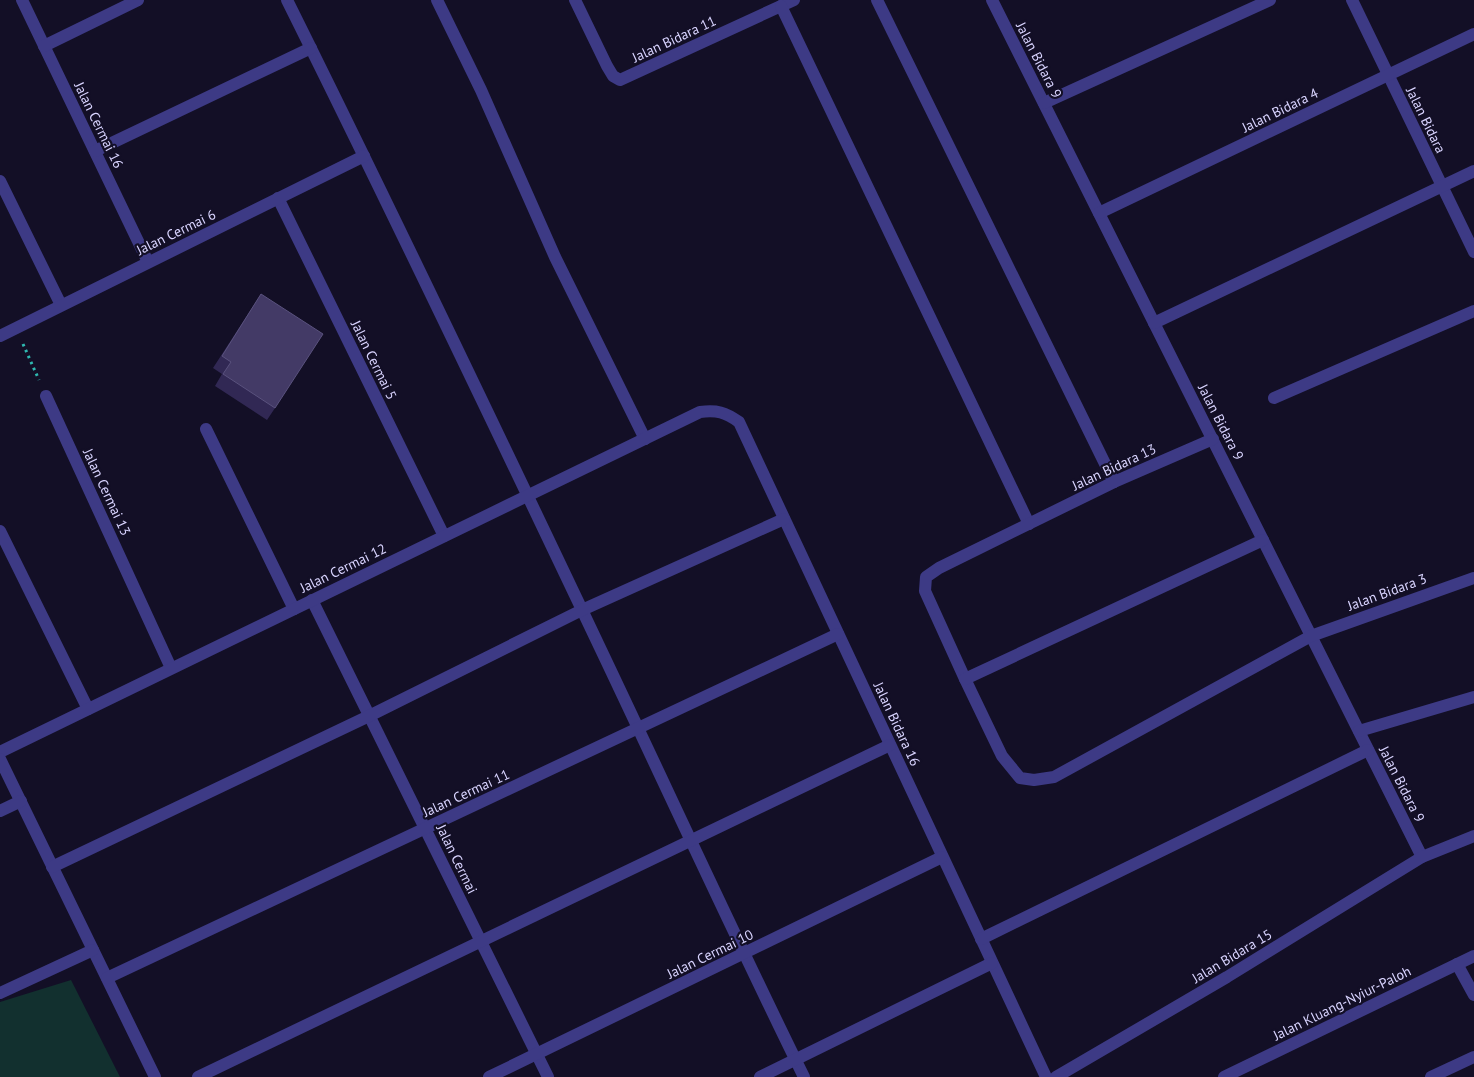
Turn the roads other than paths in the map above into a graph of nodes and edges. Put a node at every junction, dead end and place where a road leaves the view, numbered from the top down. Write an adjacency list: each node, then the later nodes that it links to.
1 (22, 0): 13 (street, Jalan Cermai 16)
2 (138, 0): 13 (street)
3 (287, 0): 14 (street)
4 (437, 0): 34 (street)
5 (574, 0): 11 (street, Jalan Bidara 11)
6 (794, 0): 11 (street, Jalan Bidara 11)
7 (877, 0): 36 (street)
8 (992, 0): 16 (street, Jalan Bidara 9)
9 (1270, 0): 16 (street)
10 (1352, 0): 15 (street, Jalan Bidara)
11 (781, 6): 39 (street)
12 (1474, 34): 15 (street, Jalan Bidara 4)
13 (44, 46): 17 (street, Jalan Cermai 16)
14 (311, 48): 17 (street); 18 (street)
15 (1388, 75): 21 (street, Jalan Bidara); 23 (street, Jalan Bidara 4)
16 (1044, 103): 23 (street, Jalan Bidara 9)
17 (95, 151): 25 (street, Jalan Cermai 16)
18 (364, 156): 22 (street, Jalan Cermai 6); 37 (street)
19 (1474, 171): 21 (street)
20 (0, 181): 26 (street)
21 (1442, 186): 24 (street, Jalan Bidara); 28 (street)
22 (278, 198): 25 (street, Jalan Cermai 6); 41 (street, Jalan Cermai 5)
23 (1099, 213): 28 (street, Jalan Bidara 9)
24 (1474, 252)
25 (148, 262): 26 (street, Jalan Cermai 6)
26 (61, 306): 29 (street, Jalan Cermai 6)
27 (1474, 311): 31 (street)
28 (1154, 323): 35 (street, Jalan Bidara 9)
29 (0, 336)
30 (46, 396): 49 (street, Jalan Cermai 13)
31 (1274, 398)
32 (700, 412): 34 (street, Jalan Cermai 12); 38 (street, Jalan Bidara 16)
33 (206, 429): 45 (street)
34 (645, 439): 37 (street, Jalan Cermai 12)
35 (1213, 440): 36 (street, Jalan Bidara 13); 42 (street, Jalan Bidara 9)
36 (1114, 482): 39 (street, Jalan Bidara 13)
37 (527, 496): 41 (street, Jalan Cermai 12); 46 (street)
38 (784, 519): 46 (street); 47 (street, Jalan Bidara 16)
39 (1029, 524): 50 (street, Jalan Bidara 13)
40 (0, 531): 52 (street)
41 (444, 536): 44 (street, Jalan Cermai 12)
42 (1263, 540): 48 (street, Jalan Bidara 9); 50 (street)
43 (1474, 578): 48 (street, Jalan Bidara 3)
44 (312, 600): 45 (street, Jalan Cermai 12); 53 (street, Jalan Cermai)
45 (294, 609): 49 (street, Jalan Cermai 12)
46 (582, 610): 53 (street); 54 (street)
47 (838, 634): 54 (street, Jalan Cermai 11); 56 (street, Jalan Bidara 16)
48 (1311, 636): 50 (street, Jalan Bidara 3); 55 (street, Jalan Bidara 9)
49 (171, 668): 52 (street, Jalan Cermai 12)
50 (965, 679)
51 (1474, 697): 55 (street)
52 (88, 709): 58 (street, Jalan Cermai 12)
53 (369, 716): 62 (street, Jalan Cermai); 67 (street)
54 (638, 728): 62 (street, Jalan Cermai 11); 64 (street)
55 (1358, 731): 57 (street, Jalan Bidara 9)
56 (890, 745): 64 (street); 65 (street, Jalan Bidara 16)
57 (1368, 750): 66 (street, Jalan Bidara 9); 68 (street)
58 (0, 752)
59 (0, 759): 60 (street)
60 (21, 801): 61 (street); 67 (street)
61 (0, 811)
62 (425, 828): 69 (street, Jalan Cermai); 75 (street, Jalan Cermai 11)
63 (1474, 836): 66 (street, Jalan Bidara 15)
64 (690, 841): 69 (street); 71 (street)
65 (942, 856): 68 (street, Jalan Bidara 16); 71 (street, Jalan Cermai 10)
66 (1422, 858): 88 (street, Jalan Bidara 15)
67 (52, 867): 70 (street)
68 (981, 939): 73 (street, Jalan Bidara 16)
69 (481, 941): 78 (street, Jalan Cermai); 82 (street)
70 (93, 950): 75 (street); 76 (street)
71 (745, 953): 78 (street, Jalan Cermai 10); 80 (street)
72 (1474, 956): 74 (street, Jalan Kluang-Nyiur-Paloh)
73 (992, 963): 80 (street); 87 (street, Jalan Bidara 16)
74 (1457, 964): 77 (street); 89 (street, Jalan Kluang-Nyiur-Paloh)
75 (107, 978): 81 (street)
76 (0, 993)
77 (1474, 995)
78 (537, 1055): 83 (street, Jalan Cermai 10); 84 (street, Jalan Cermai)
79 (1474, 1057): 90 (street)
80 (795, 1058): 85 (street); 86 (street)
81 (155, 1077)
82 (198, 1077)
83 (490, 1077)
84 (548, 1077)
85 (760, 1077)
86 (804, 1077)
87 (1046, 1077)
88 (1056, 1077)
89 (1224, 1077)
90 (1432, 1077)

